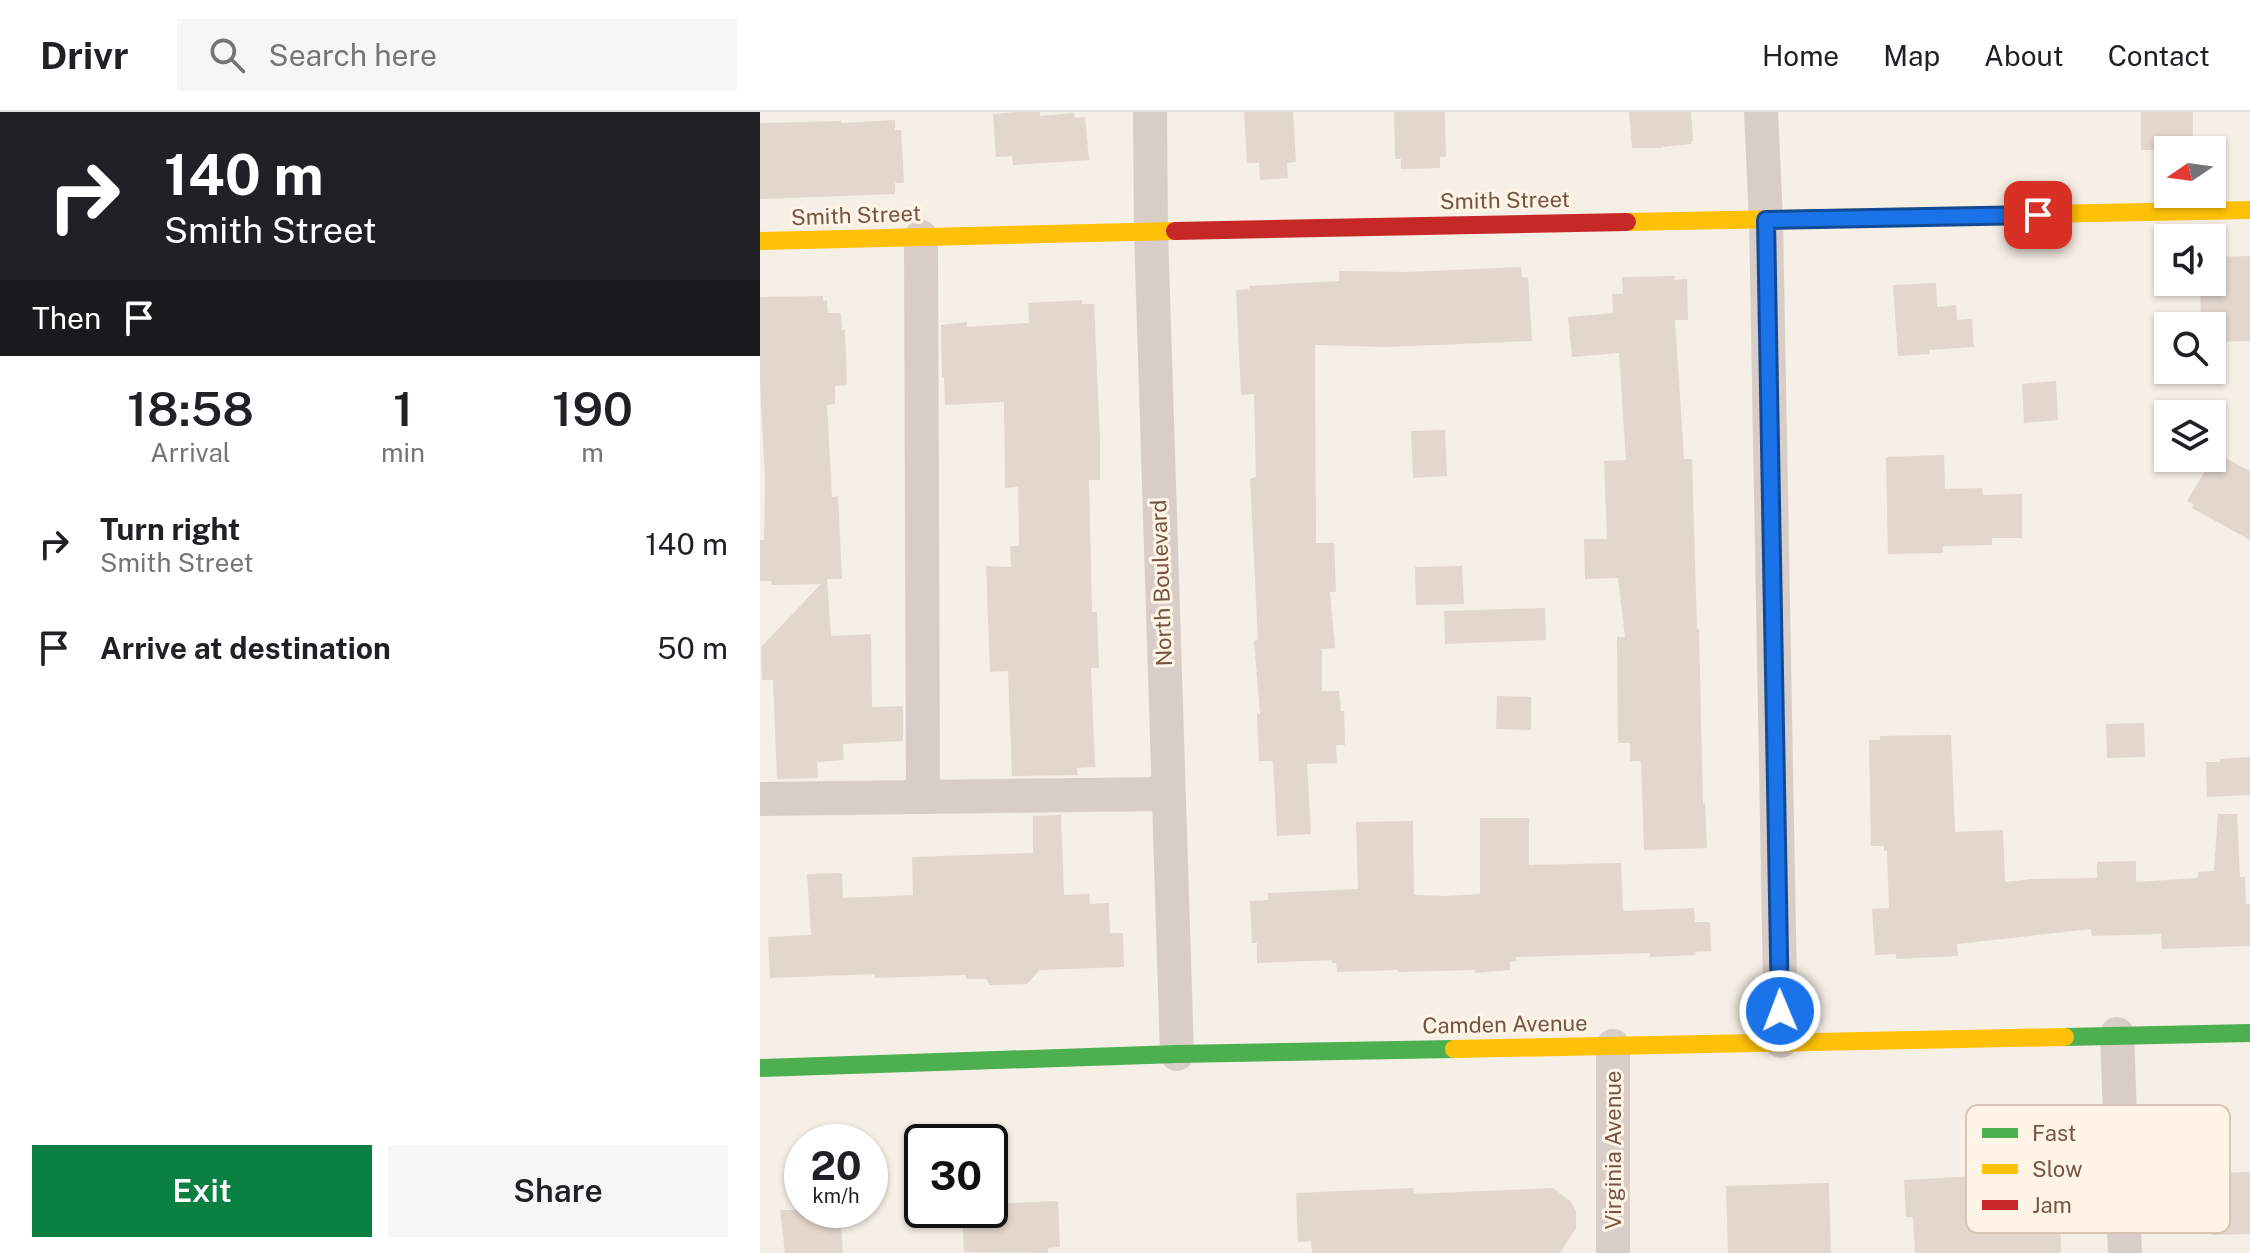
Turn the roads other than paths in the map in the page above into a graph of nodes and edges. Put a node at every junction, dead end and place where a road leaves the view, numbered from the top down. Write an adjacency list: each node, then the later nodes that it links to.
1 (1150, 112): 5 (street, North Boulevard)
2 (1761, 112): 4 (street)
3 (2250, 210): 4 (street, Smith Street)
4 (1766, 220): 5 (street, Smith Street); 13 (street)
5 (1151, 231): 6 (street, Smith Street); 8 (street, North Boulevard)
6 (921, 237): 7 (street, Smith Street); 9 (street)
7 (760, 241)
8 (1168, 794): 9 (street); 15 (street, North Boulevard)
9 (923, 797): 10 (street)
10 (760, 799)
11 (2250, 1033): 12 (street, Camden Avenue)
12 (2117, 1034): 13 (street, Camden Avenue); 17 (street)
13 (1781, 1041): 14 (street, Camden Avenue)
14 (1613, 1046): 15 (street, Camden Avenue); 19 (street, Virginia Avenue)
15 (1177, 1054): 16 (street, Camden Avenue)
16 (760, 1068)
17 (2120, 1105)
18 (2124, 1233): 20 (street)
19 (1613, 1253)
20 (2125, 1253)

